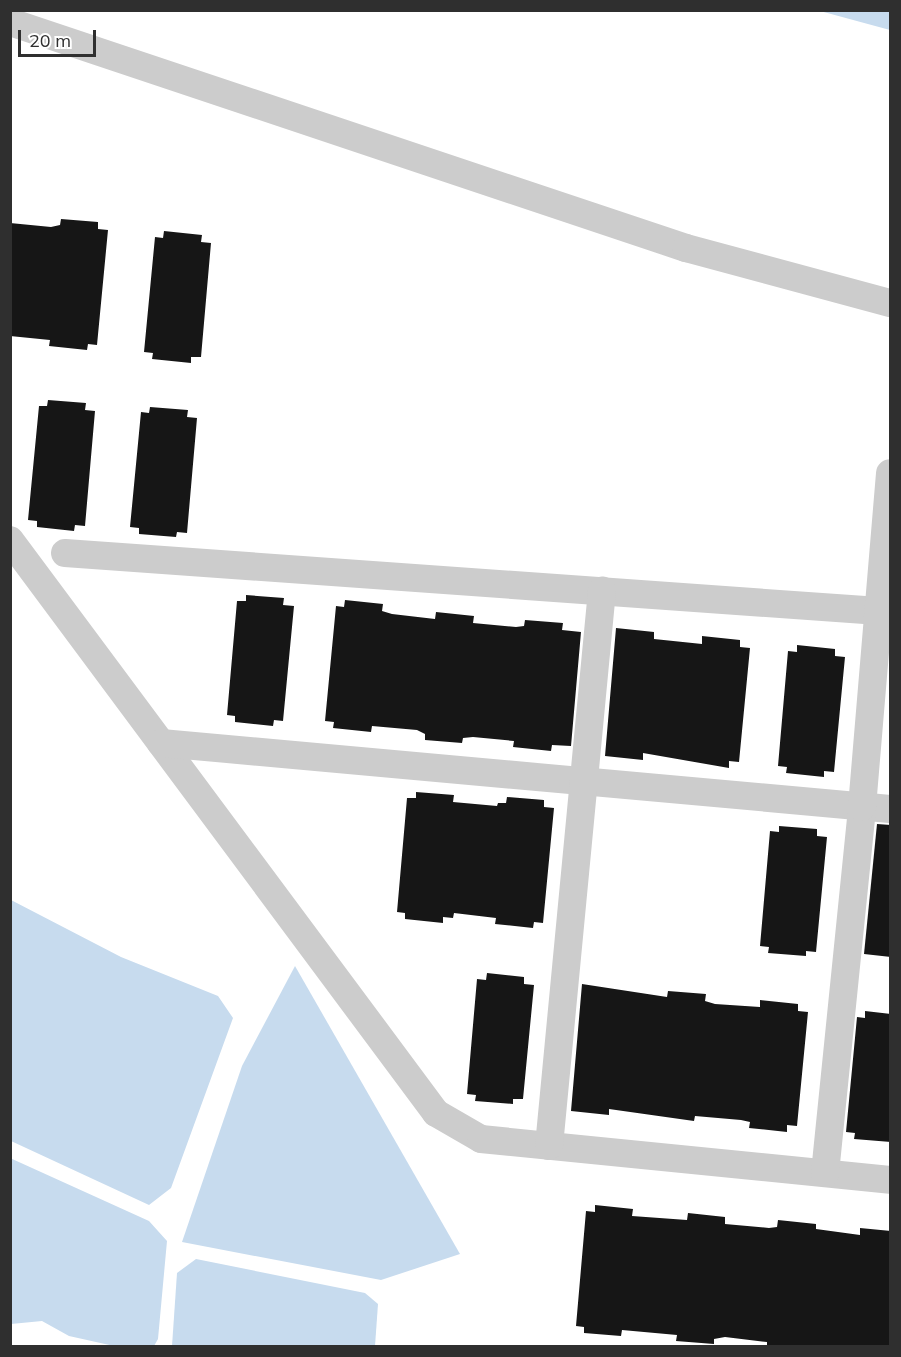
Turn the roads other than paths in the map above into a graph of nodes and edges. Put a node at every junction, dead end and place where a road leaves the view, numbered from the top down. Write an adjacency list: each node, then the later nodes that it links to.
1 (10, 22): 2 (street)
2 (891, 303)
3 (891, 473): 7 (street)
4 (10, 540): 8 (street)
5 (65, 553): 6 (street)
6 (602, 591): 7 (street); 9 (street)
7 (879, 611): 10 (street)
8 (161, 743): 9 (street); 12 (street)
9 (585, 782): 10 (street); 12 (street)
10 (862, 807): 11 (street); 13 (street)
11 (891, 809)
12 (549, 1146): 13 (street)
13 (825, 1173): 14 (street)
14 (891, 1180)

